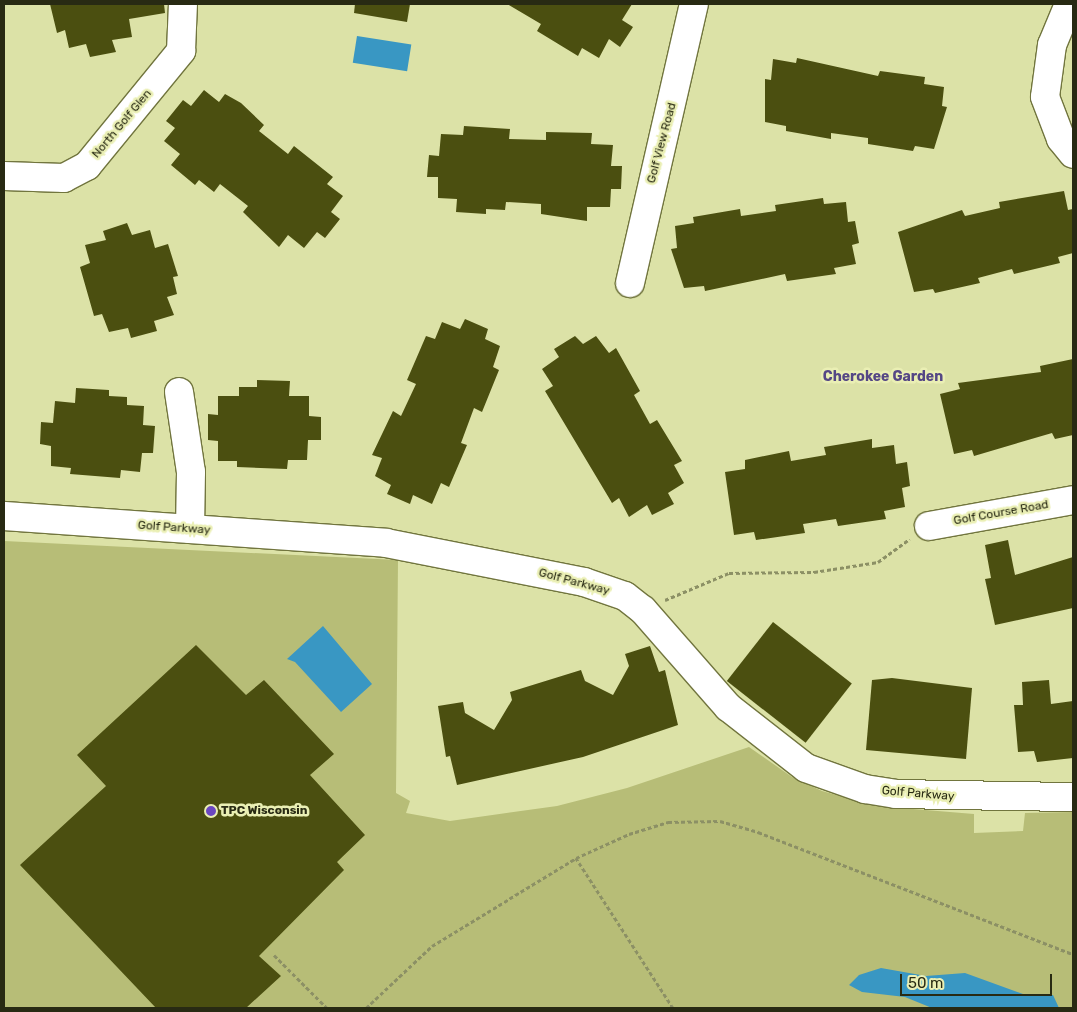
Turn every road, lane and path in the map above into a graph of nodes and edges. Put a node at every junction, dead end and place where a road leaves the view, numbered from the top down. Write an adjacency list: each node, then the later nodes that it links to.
1 (183, 4): 5 (street, North Golf Glen)
2 (694, 4): 6 (street, Golf View Road)
3 (1069, 4): 4 (street)
4 (1073, 154)
5 (4, 176)
6 (630, 283)
7 (179, 392): 11 (street)
8 (1073, 500): 10 (street, Golf Course Road)
9 (4, 516): 11 (street, Golf Parkway)
10 (929, 526): 12 (path)
11 (190, 529): 12 (street, Golf Parkway)
12 (643, 610): 13 (street, Golf Parkway)
13 (1073, 798)
14 (576, 858): 15 (path); 18 (path); 19 (path)
15 (1073, 954)
16 (274, 955): 17 (path)
17 (327, 1008)
18 (366, 1008)
19 (673, 1008)

